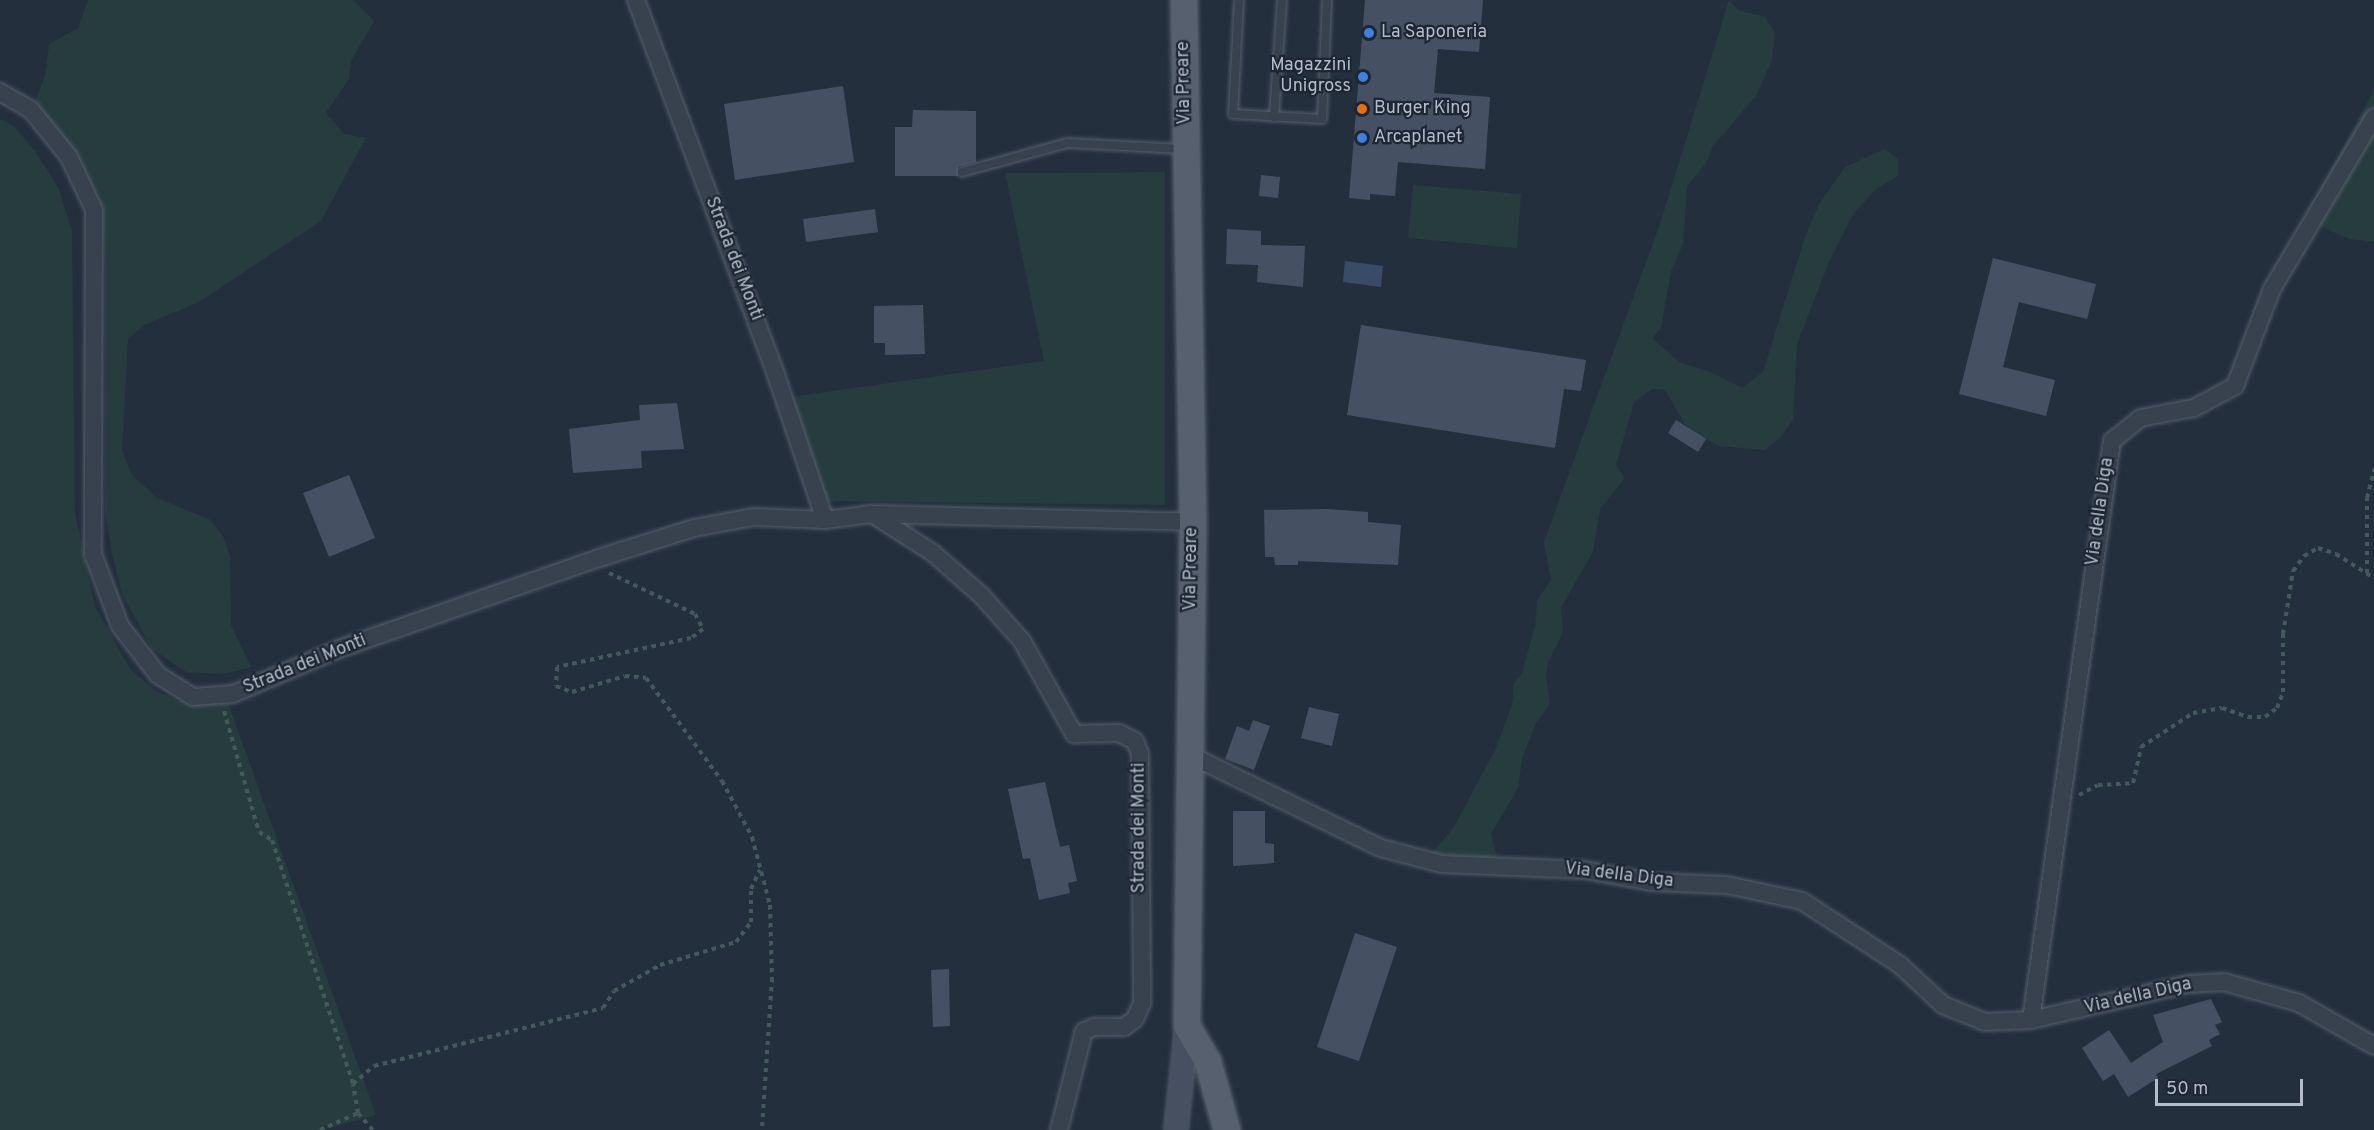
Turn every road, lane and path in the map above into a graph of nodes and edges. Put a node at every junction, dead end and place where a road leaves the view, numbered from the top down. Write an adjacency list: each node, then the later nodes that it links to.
1 (636, 0): 13 (street, Strada dei Monti)
2 (1184, 0): 9 (main road, Via Preare)
3 (1239, 0): 7 (lane)
4 (1282, 0): 7 (lane)
5 (1327, 0): 7 (lane)
6 (0, 92): 18 (street, Strada dei Monti)
7 (1274, 117)
8 (2374, 117): 20 (street, Via della Diga)
9 (1186, 149): 10 (lane); 14 (main road, Via Preare)
10 (962, 172)
11 (2374, 469): 16 (path)
12 (871, 514): 13 (street, Strada dei Monti); 14 (street, Strada dei Monti); 30 (street, Strada dei Monti)
13 (825, 520): 15 (street, Strada dei Monti)
14 (1193, 522): 19 (main road, Via Preare)
15 (599, 558): 18 (street, Strada dei Monti); 21 (path)
16 (2367, 573): 17 (path); 20 (path)
17 (2374, 578)
18 (220, 695): 25 (path)
19 (1190, 755): 22 (street, Via della Diga); 23 (main road, Via Preare)
20 (2060, 806): 22 (street, Via della Diga)
21 (761, 869): 25 (path); 29 (path)
22 (2031, 1020): 24 (street, Via della Diga)
23 (1187, 1026): 31 (main road); 32 (main road)
24 (2374, 1046)
25 (353, 1084): 26 (path)
26 (358, 1113): 27 (path); 28 (path)
27 (320, 1130)
28 (373, 1130)
29 (762, 1130)
30 (1059, 1130)
31 (1176, 1130)
32 (1227, 1130)

